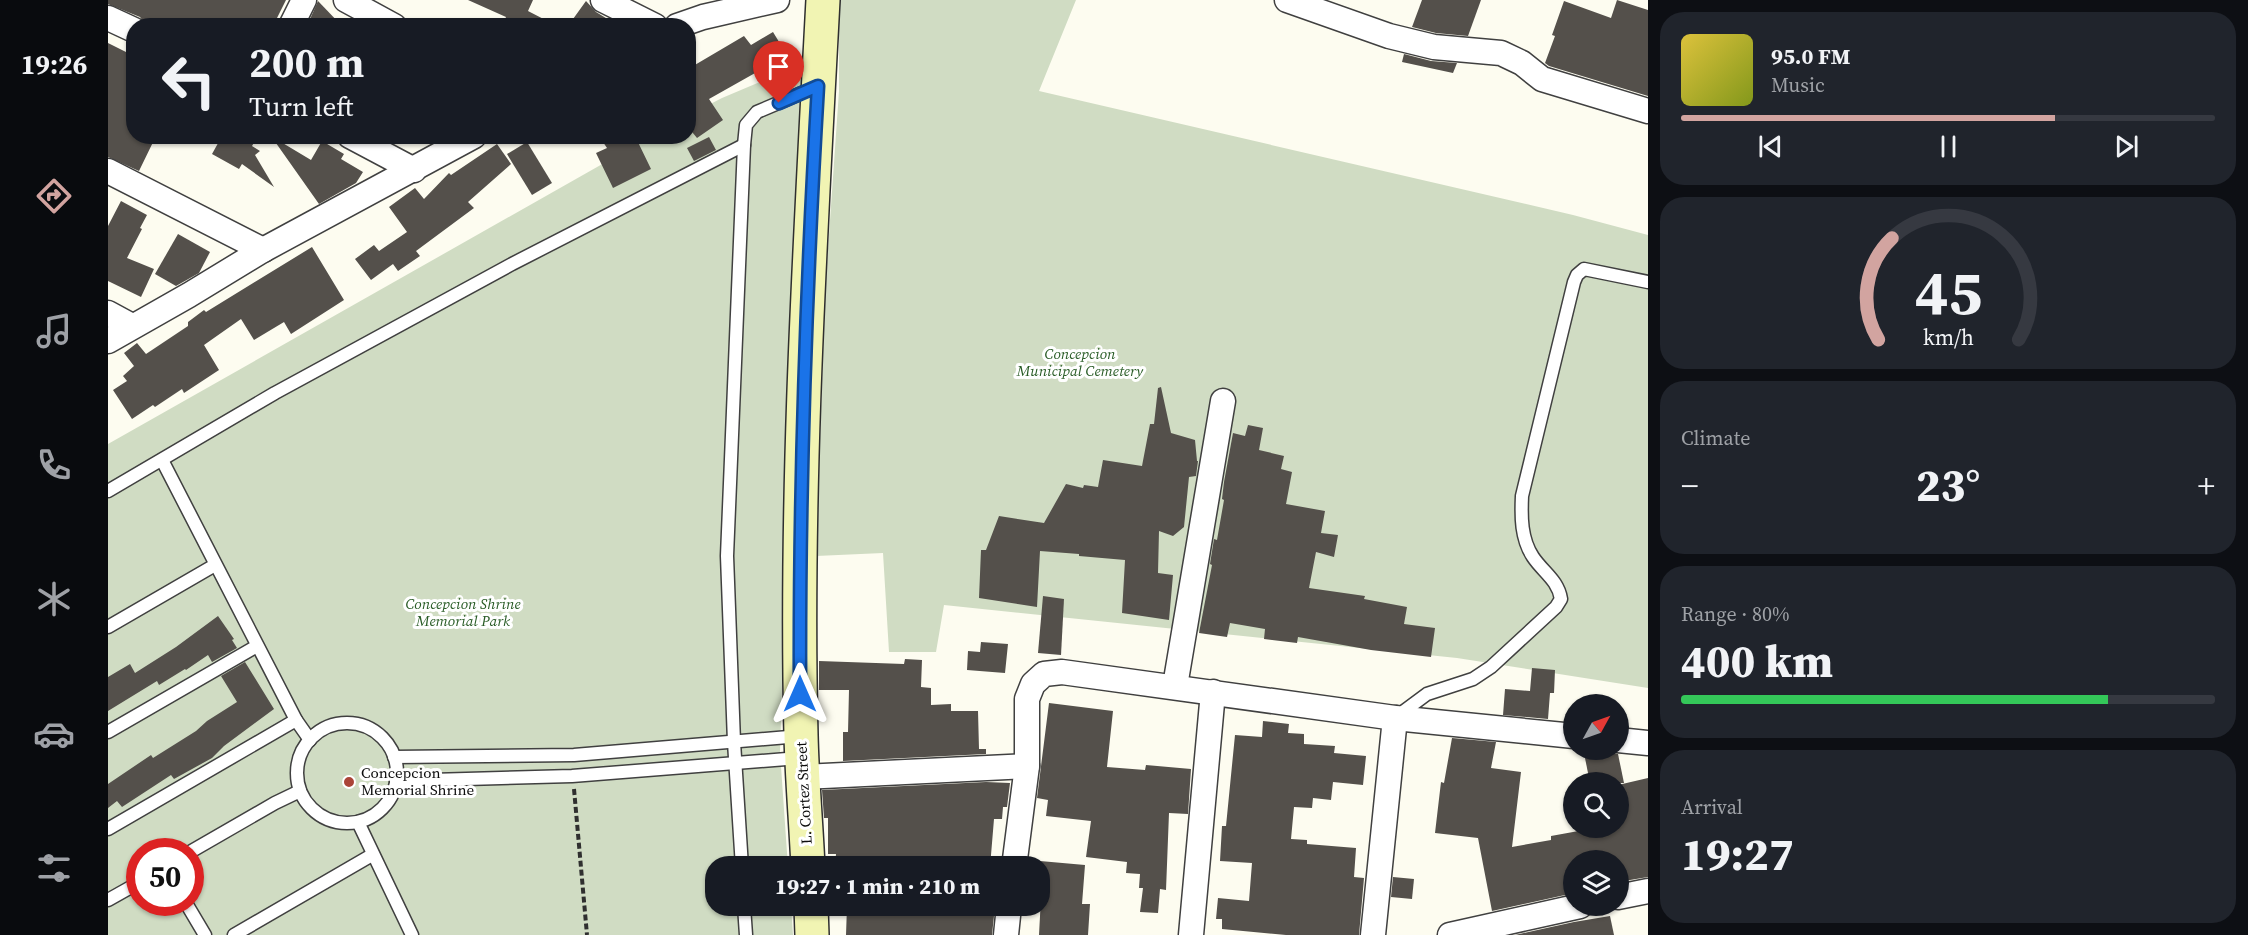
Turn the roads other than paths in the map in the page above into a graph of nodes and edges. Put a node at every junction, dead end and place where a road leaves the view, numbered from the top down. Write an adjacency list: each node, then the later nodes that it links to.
1 (304, 0): 8 (street)
2 (345, 0): 9 (street)
3 (603, 0): 10 (street)
4 (777, 0): 11 (street)
5 (823, 0): 13 (main road, L. Cortez Street)
6 (1287, 0): 14 (street)
7 (108, 18): 12 (street)
8 (295, 18)
9 (379, 18)
10 (639, 18)
11 (696, 19)
12 (126, 26)
13 (818, 86): 17 (lane); 42 (main road, L. Cortez Street)
14 (1648, 111)
15 (365, 144): 18 (street)
16 (460, 144): 18 (street)
17 (744, 145): 26 (lane); 39 (lane)
18 (414, 170): 20 (street)
19 (108, 171): 20 (street)
20 (262, 250): 23 (street)
21 (1648, 282): 33 (lane)
22 (108, 313): 23 (street)
23 (132, 326): 24 (street)
24 (108, 341)
25 (1223, 401): 31 (street)
26 (162, 460): 27 (lane); 28 (lane)
27 (108, 491)
28 (216, 565): 29 (lane); 30 (lane)
29 (108, 627)
30 (257, 646): 34 (lane); 35 (lane)
31 (1176, 686): 32 (street); 44 (street)
32 (1213, 692): 33 (street); 69 (street)
33 (1395, 718): 36 (street); 70 (street)
34 (296, 720): 37 (lane); 48 (lane)
35 (108, 732)
36 (1563, 735)
37 (309, 740): 41 (lane); 46 (lane)
38 (1629, 741): 40 (street)
39 (734, 742): 41 (lane); 42 (lane); 43 (lane)
40 (1648, 743)
41 (394, 757): 45 (lane)
42 (802, 757): 43 (lane); 44 (street); 52 (main road, L. Cortez Street)
43 (735, 762): 45 (lane); 51 (lane)
44 (1027, 766): 53 (street)
45 (396, 781): 47 (lane)
46 (300, 791): 47 (lane); 49 (lane)
47 (358, 822): 50 (lane)
48 (108, 829)
49 (204, 844)
50 (372, 855): 64 (lane); 65 (lane)
51 (741, 856)
52 (807, 856)
53 (1015, 856)
54 (126, 890): 57 (lane)
55 (1648, 891): 56 (street)
56 (1629, 895)
57 (108, 900)
58 (1563, 910): 71 (street)
59 (194, 916): 63 (lane)
60 (745, 916): 66 (lane)
61 (811, 916): 67 (main road)
62 (1008, 916): 68 (street)
63 (205, 935)
64 (234, 935)
65 (412, 935)
66 (746, 935)
67 (812, 935)
68 (1006, 935)
69 (1191, 935)
70 (1373, 935)
71 (1450, 935)

